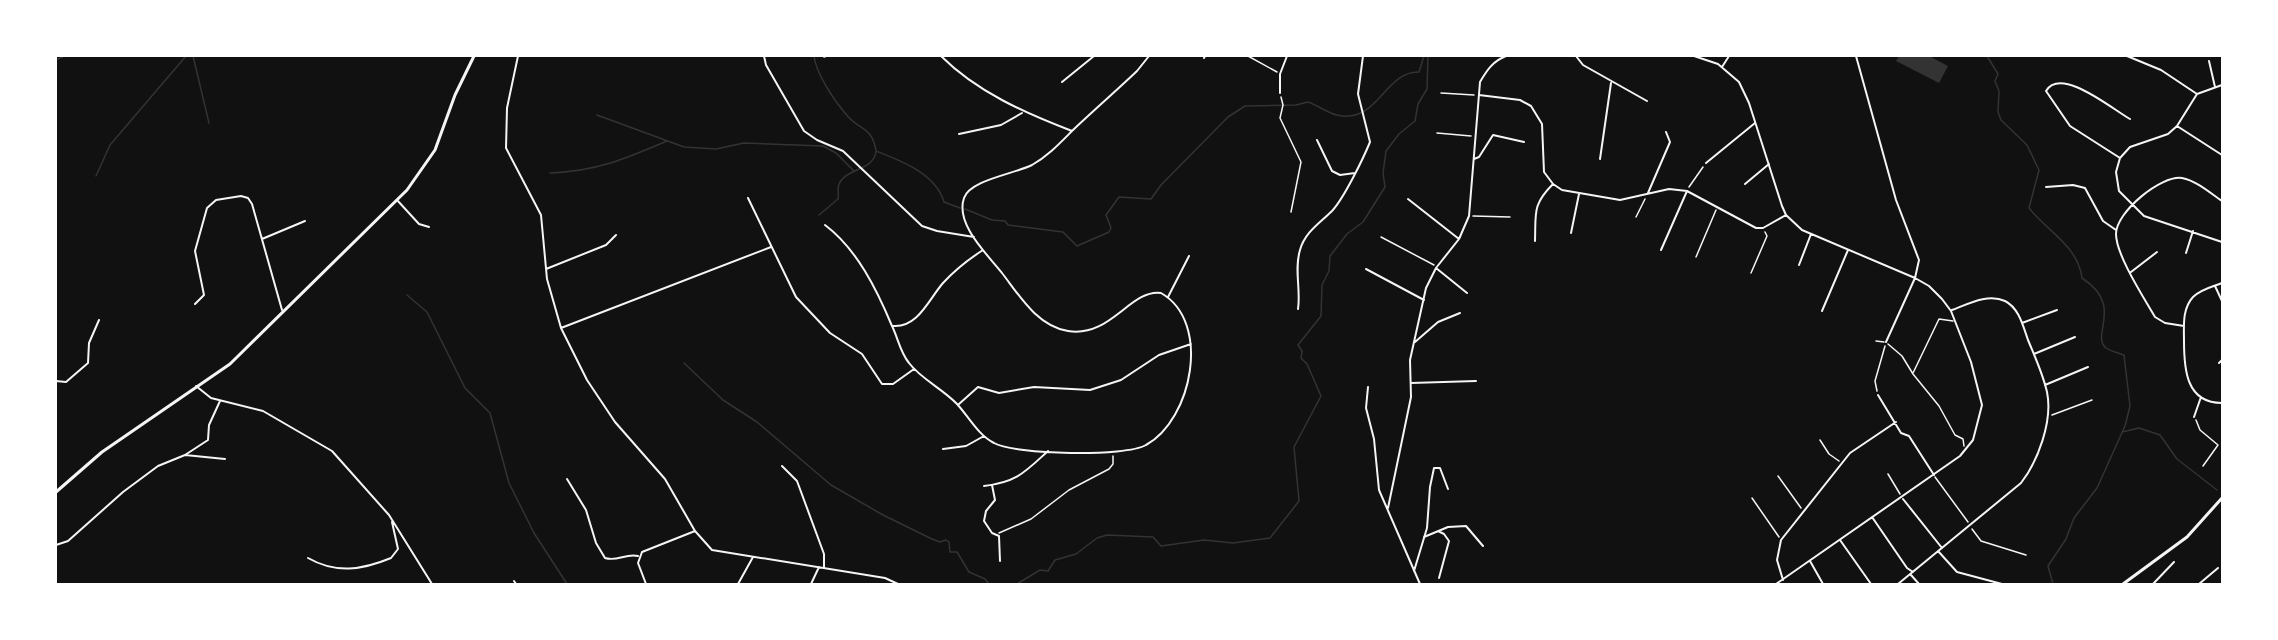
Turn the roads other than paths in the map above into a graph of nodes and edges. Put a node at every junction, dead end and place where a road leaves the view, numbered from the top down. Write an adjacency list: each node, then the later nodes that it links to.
1 (474, 56): 48 (street)
2 (518, 56): 75 (street)
3 (764, 56): 61 (street)
4 (941, 56): 25 (street)
5 (1094, 56): 17 (street)
6 (1149, 56): 29 (street)
7 (1287, 56): 21 (street)
8 (1363, 56): 40 (street)
9 (1506, 56): 23 (street)
10 (1576, 56): 18 (street)
11 (1694, 56): 16 (street)
12 (1730, 56): 16 (street)
13 (1856, 56): 78 (street)
14 (2127, 56): 22 (street)
15 (2209, 61): 20 (street)
16 (1722, 67): 27 (street)
17 (1062, 82)
18 (1611, 83): 24 (street); 37 (street)
19 (2223, 85): 20 (street)
20 (2215, 87): 22 (street)
21 (1280, 93)
22 (2197, 94): 28 (street)
23 (1478, 95): 36 (street); 41 (street)
24 (1647, 101)
25 (1023, 113): 29 (street); 31 (street)
26 (2130, 119): 35 (street)
27 (1755, 123): 38 (street); 39 (street)
28 (2177, 126): 34 (street); 35 (street)
29 (1072, 131): 61 (street)
30 (1666, 132): 45 (street)
31 (959, 134)
32 (1317, 140): 40 (street)
33 (1524, 142): 36 (street)
34 (2223, 155)
35 (2120, 158): 51 (street)
36 (1474, 159): 63 (street)
37 (1600, 159)
38 (1706, 163)
39 (1769, 164): 42 (street); 52 (street)
40 (1355, 173): 86 (street)
41 (1553, 184): 46 (street); 64 (street)
42 (1745, 184)
43 (2046, 187): 56 (street)
44 (1687, 191): 45 (street); 52 (street); 68 (street)
45 (1648, 193): 46 (street)
46 (1579, 194): 58 (street)
47 (748, 198): 66 (street)
48 (397, 200): 55 (street); 87 (street)
49 (1408, 200): 63 (street)
50 (2223, 201): 51 (street)
51 (2133, 206): 56 (street); 57 (street)
52 (1786, 215): 59 (street)
53 (305, 222): 62 (street)
54 (825, 225): 94 (street)
55 (429, 227)
56 (2116, 230): 77 (street)
57 (2193, 231): 65 (street); 71 (street)
58 (1571, 233)
59 (1810, 234): 69 (street); 73 (street)
60 (616, 235): 75 (street)
61 (974, 237): 67 (street)
62 (262, 239): 85 (street); 87 (street)
63 (1459, 239): 74 (street)
64 (1535, 241)
65 (2223, 242)
66 (771, 247): 96 (street); 103 (street)
67 (984, 250): 82 (street); 94 (street)
68 (1661, 250)
69 (1848, 250): 78 (street); 89 (street)
70 (2157, 252): 77 (street)
71 (2186, 253)
72 (1189, 256): 82 (street)
73 (1799, 265)
74 (1436, 268): 81 (street); 83 (street)
75 (546, 269): 96 (street)
76 (1366, 269): 83 (street)
77 (2131, 272): 95 (street)
78 (1915, 278): 90 (street); 98 (street)
79 (2223, 284): 80 (street)
80 (2215, 286): 84 (street); 95 (street)
81 (1467, 293)
82 (1168, 297): 99 (street)
83 (1424, 300): 100 (street)
84 (2223, 301)
85 (195, 304)
86 (1298, 309)
87 (282, 310): 108 (street)
88 (2057, 310): 93 (street)
89 (1822, 311)
90 (1951, 311): 93 (street); 123 (street)
91 (1460, 313): 100 (street)
92 (99, 320): 104 (street)
93 (2022, 323): 101 (street)
94 (893, 326): 103 (street)
95 (2184, 326): 111 (street)
96 (561, 328): 134 (street)
97 (2075, 337): 101 (street)
98 (1886, 342)
99 (1191, 344): 114 (street); 119 (street)
100 (1413, 346): 106 (street)
101 (2034, 354): 107 (street)
102 (2088, 367): 107 (street)
103 (914, 369): 114 (street)
104 (56, 381)
105 (1476, 381): 106 (street)
106 (1411, 384): 131 (street)
107 (2045, 385): 140 (street)
108 (196, 387): 112 (street); 128 (street)
109 (1368, 387): 131 (street)
110 (1878, 395): 116 (street)
111 (2201, 397): 113 (street); 115 (street)
112 (220, 400): 120 (street); 133 (street)
113 (2223, 403)
114 (958, 405): 117 (street)
115 (2194, 417)
116 (1896, 422): 123 (street); 154 (street)
117 (984, 436): 118 (street); 119 (street)
118 (943, 449)
119 (1048, 451): 125 (street)
120 (185, 455): 121 (street); 138 (street)
121 (225, 459)
122 (782, 466): 149 (street)
123 (1934, 475): 129 (street)
124 (567, 479): 142 (street)
125 (992, 485): 126 (street); 145 (street)
126 (984, 486)
127 (1448, 489): 136 (street)
128 (56, 492)
129 (1902, 498): 132 (street); 140 (street)
130 (2223, 498): 167 (street)
131 (1388, 508): 151 (street)
132 (1872, 517): 137 (street); 152 (street)
133 (392, 520): 144 (street); 155 (street)
134 (695, 531): 142 (street); 143 (street)
135 (1438, 531): 136 (street); 139 (street); 153 (street)
136 (1424, 537): 151 (street)
137 (1839, 540): 146 (street); 163 (street)
138 (56, 545)
139 (1484, 546)
140 (1942, 548): 141 (street)
141 (1938, 552): 152 (street); 166 (street)
142 (638, 556): 156 (street)
143 (753, 557): 148 (street); 157 (street)
144 (308, 558)
145 (1000, 561)
146 (1810, 561): 154 (street); 162 (street)
147 (2174, 562): 168 (street)
148 (819, 567): 149 (street); 158 (street)
149 (824, 568): 159 (street)
150 (2218, 568): 169 (street)
151 (1414, 572): 160 (street)
152 (1911, 573): 164 (street); 165 (street)
153 (1439, 578)
154 (1783, 580): 161 (street)
155 (432, 585)
156 (646, 585)
157 (738, 585)
158 (811, 585)
159 (898, 585)
160 (1419, 585)
161 (1776, 585)
162 (1822, 585)
163 (1871, 585)
164 (1898, 585)
165 (1919, 585)
166 (2002, 585)
167 (2122, 585)
168 (2152, 585)
169 (2199, 585)

